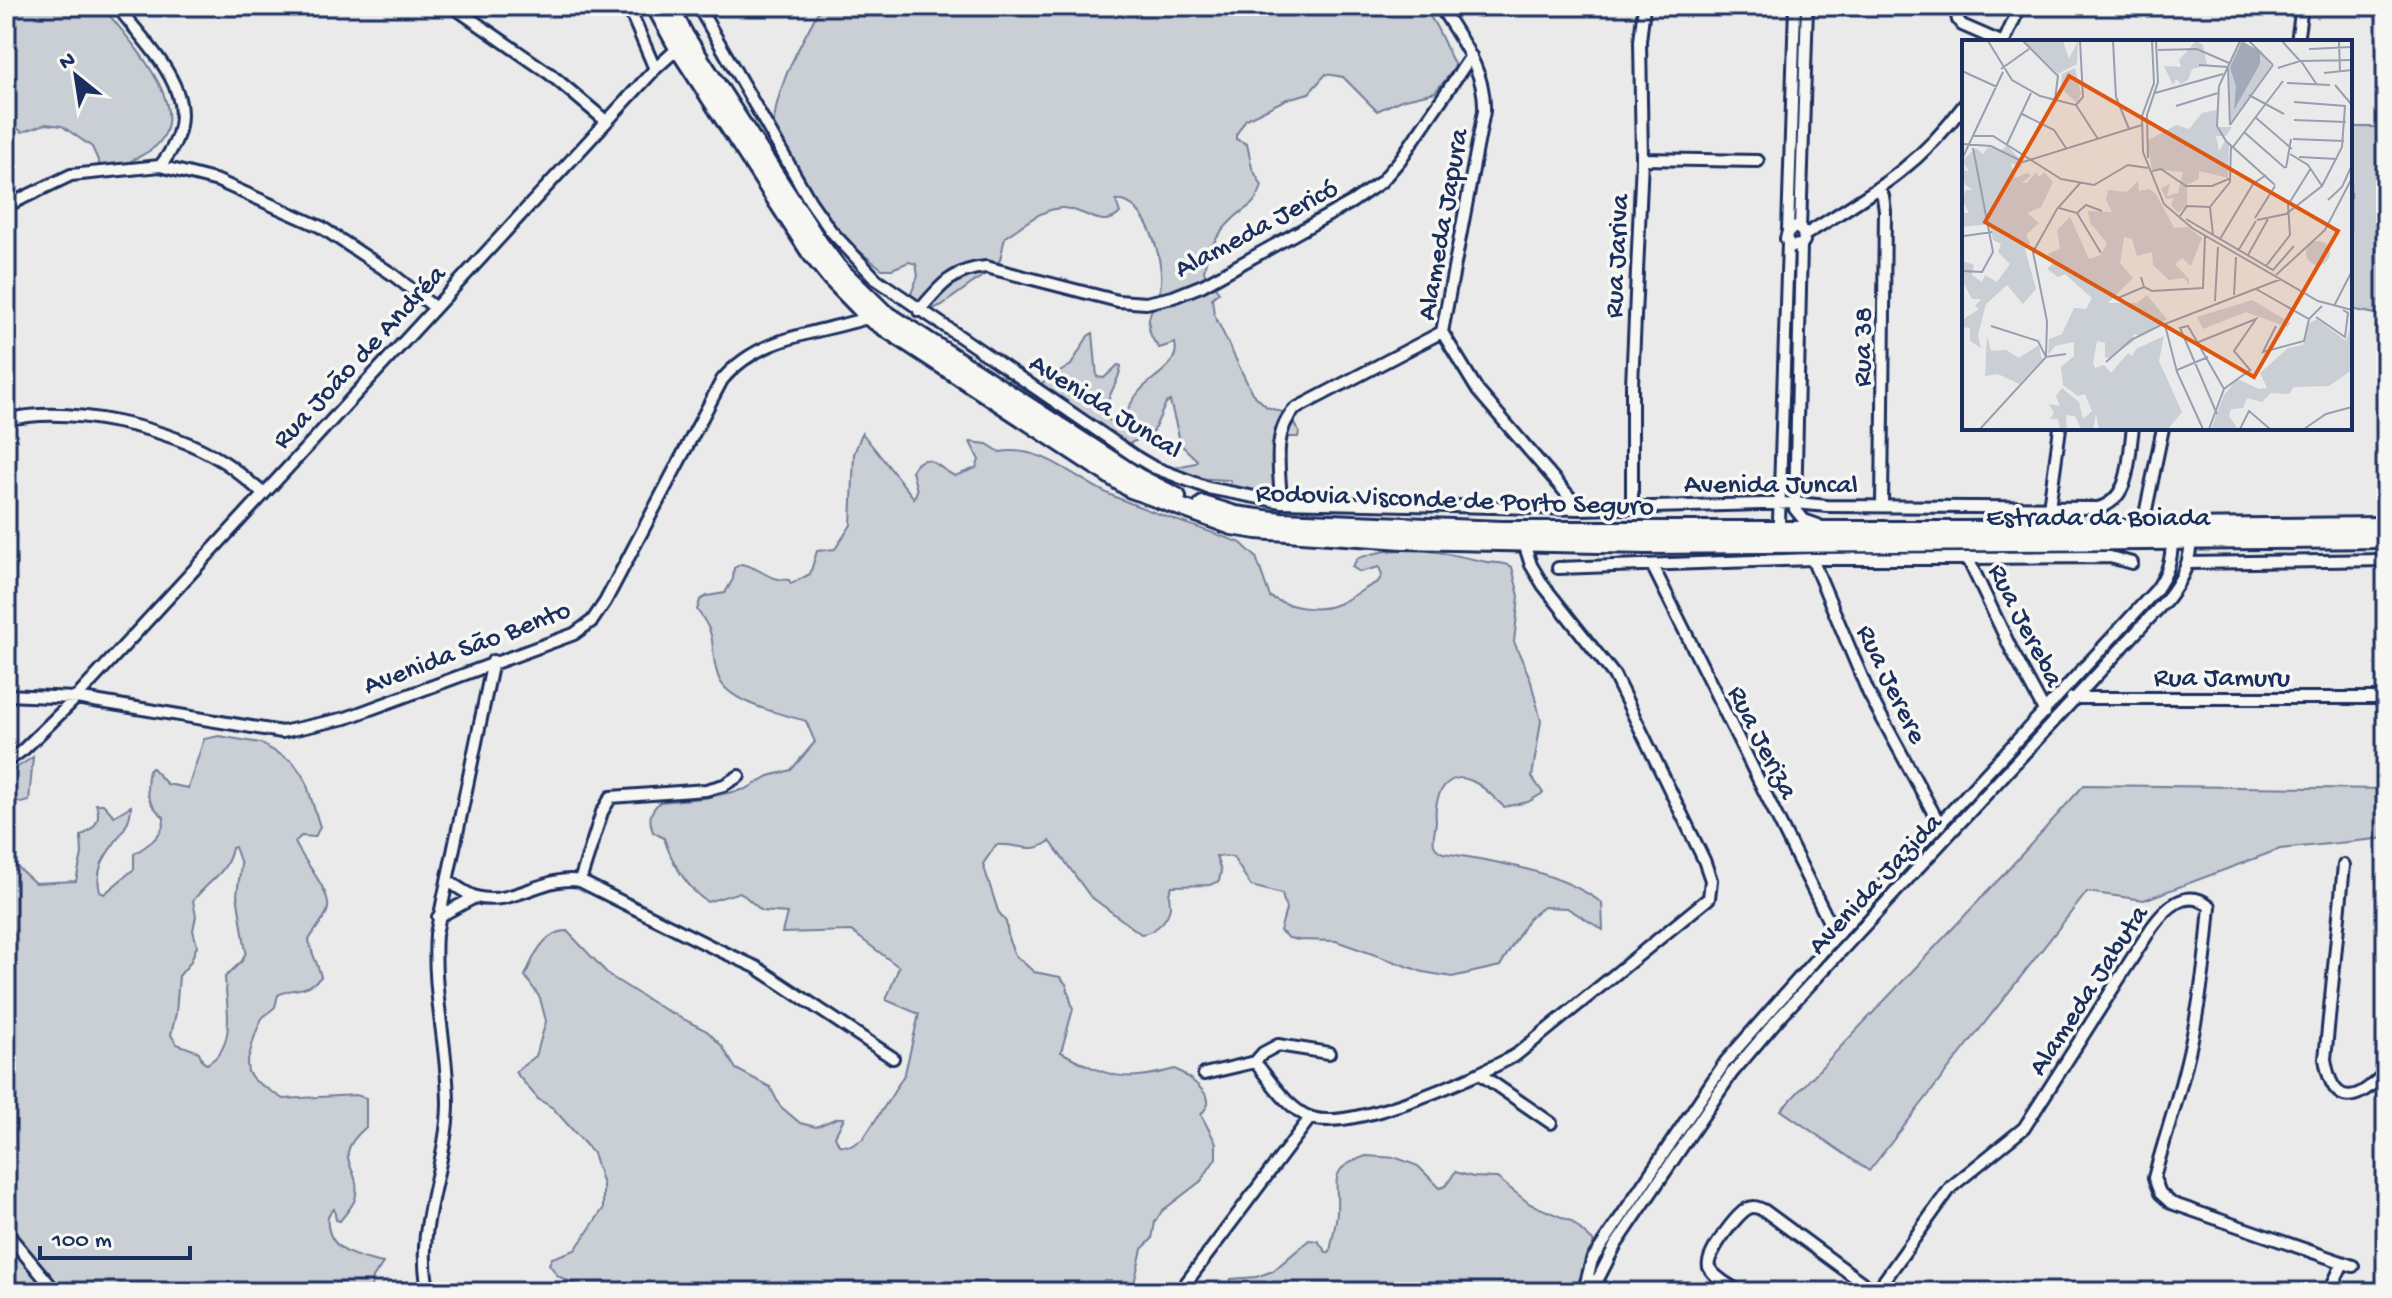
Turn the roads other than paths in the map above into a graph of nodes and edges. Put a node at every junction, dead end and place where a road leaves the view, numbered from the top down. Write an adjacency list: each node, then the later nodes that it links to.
1 (117, 6): 24 (street)
2 (452, 6): 21 (street)
3 (628, 6): 19 (street)
4 (655, 6): 17 (main road, Rodovia Visconde de Porto Seguro)
5 (669, 6): 32 (main road, Rodovia Visconde de Porto Seguro)
6 (698, 6): 31 (street, Avenida Juncal)
7 (1440, 6): 18 (street, Alameda Japura)
8 (1644, 6): 22 (street, Rua Jariva)
9 (1795, 6): 27 (street)
10 (1807, 6): 28 (street)
11 (1955, 6): 14 (street)
12 (2020, 6): 15 (street)
13 (2302, 6): 16 (street)
14 (1996, 40)
15 (2003, 40)
16 (2297, 40)
17 (678, 48): 19 (street, Rua João de Andréa); 32 (main road, Rodovia Visconde de Porto Seguro)
18 (1471, 56): 31 (street, Alameda Jericó); 33 (street, Alameda Japura)
19 (655, 69): 21 (street, Rua João de Andréa)
20 (1962, 108): 25 (street)
21 (606, 121): 30 (street, Rua João de Andréa)
22 (1642, 159): 23 (street); 43 (street, Rua Jariva)
23 (1758, 161)
24 (160, 166): 26 (street); 30 (street)
25 (1879, 189): 28 (street); 42 (street, Rua 38)
26 (6, 206)
27 (1788, 231): 28 (street); 29 (street)
28 (1802, 236): 29 (street); 41 (street)
29 (1788, 243): 40 (street)
30 (434, 307): 38 (street, Rua João de Andréa)
31 (919, 311): 39 (street, Avenida Juncal)
32 (876, 314): 47 (main road, Rodovia Visconde de Porto Seguro); 53 (main road, Rodovia Visconde de Porto Seguro); 61 (street, Avenida São Bento)
33 (1442, 332): 39 (street); 45 (street, Alameda Japura)
34 (6, 420): 38 (street)
35 (2060, 430): 44 (street)
36 (2133, 430): 44 (street, Avenida Juncal)
37 (2163, 430): 49 (street)
38 (263, 493): 64 (street, Rua João de Andréa)
39 (1281, 502): 45 (street, Avenida Juncal)
40 (1781, 503): 41 (street, Avenida Juncal); 43 (street, Avenida Juncal); 47 (street)
41 (1796, 503): 42 (street, Avenida Juncal); 48 (street)
42 (1882, 506): 44 (street, Avenida Juncal)
43 (1632, 508): 45 (street, Avenida Juncal)
44 (2049, 508)
45 (1580, 509)
46 (2386, 526): 51 (main road, Estrada da Boiada)
47 (1781, 529): 48 (main road, Rodovia Visconde de Porto Seguro); 54 (main road)
48 (1832, 529): 49 (main road, Estrada da Boiada)
49 (2142, 529): 50 (main road, Estrada da Boiada)
50 (2172, 535): 51 (main road, Estrada da Boiada); 54 (main road, Estrada da Boiada); 63 (street, Avenida Jazida)
51 (2190, 535): 52 (main road, Estrada da Boiada); 58 (street, Avenida Jazida)
52 (2386, 539)
53 (1524, 543): 54 (main road, Rodovia Visconde de Porto Seguro); 84 (street)
54 (1811, 552): 55 (street); 59 (street); 70 (street, Rua Jerere)
55 (1968, 559): 57 (street); 67 (street, Rua Jereba)
56 (2386, 560): 58 (street)
57 (2132, 563)
58 (2189, 563): 65 (street, Avenida Jazida)
59 (1653, 567): 60 (street); 77 (street, Rua Jeriza)
60 (1558, 568)
61 (493, 661): 64 (street, Avenida São Bento); 73 (street)
62 (6, 695): 64 (street, Avenida São Bento)
63 (2058, 697): 65 (street, Rua Jamuru); 67 (street, Avenida Jazida)
64 (76, 698): 68 (street, Rua João de Andréa)
65 (2074, 698): 66 (street, Rua Jamuru); 71 (street, Avenida Jazida)
66 (2386, 698)
67 (2045, 712): 70 (street, Avenida Jazida)
68 (6, 762)
69 (739, 776): 74 (street)
70 (1940, 826): 71 (street, Rua Jerere); 77 (street, Avenida Jazida)
71 (1949, 835): 78 (street, Avenida Jazida)
72 (2344, 865): 82 (street)
73 (448, 881): 75 (street); 76 (street)
74 (580, 881): 75 (street); 80 (street)
75 (475, 897): 76 (street)
76 (438, 917): 92 (street)
77 (1836, 936): 78 (street, Rua Jeriza); 88 (street, Avenida Jazida)
78 (1846, 946): 88 (street, Avenida Jazida)
79 (1329, 1053): 81 (street)
80 (893, 1058)
81 (1255, 1062): 83 (street); 85 (street)
82 (2386, 1071)
83 (1204, 1074)
84 (1480, 1074): 85 (street); 86 (street)
85 (1310, 1118): 89 (street)
86 (1551, 1123)
87 (6, 1232): 91 (street)
88 (1592, 1289)
89 (1180, 1291)
90 (1872, 1291): 93 (street); 94 (street, Alameda Jabuta)
91 (56, 1292)
92 (429, 1292)
93 (1739, 1292)
94 (2329, 1292)

